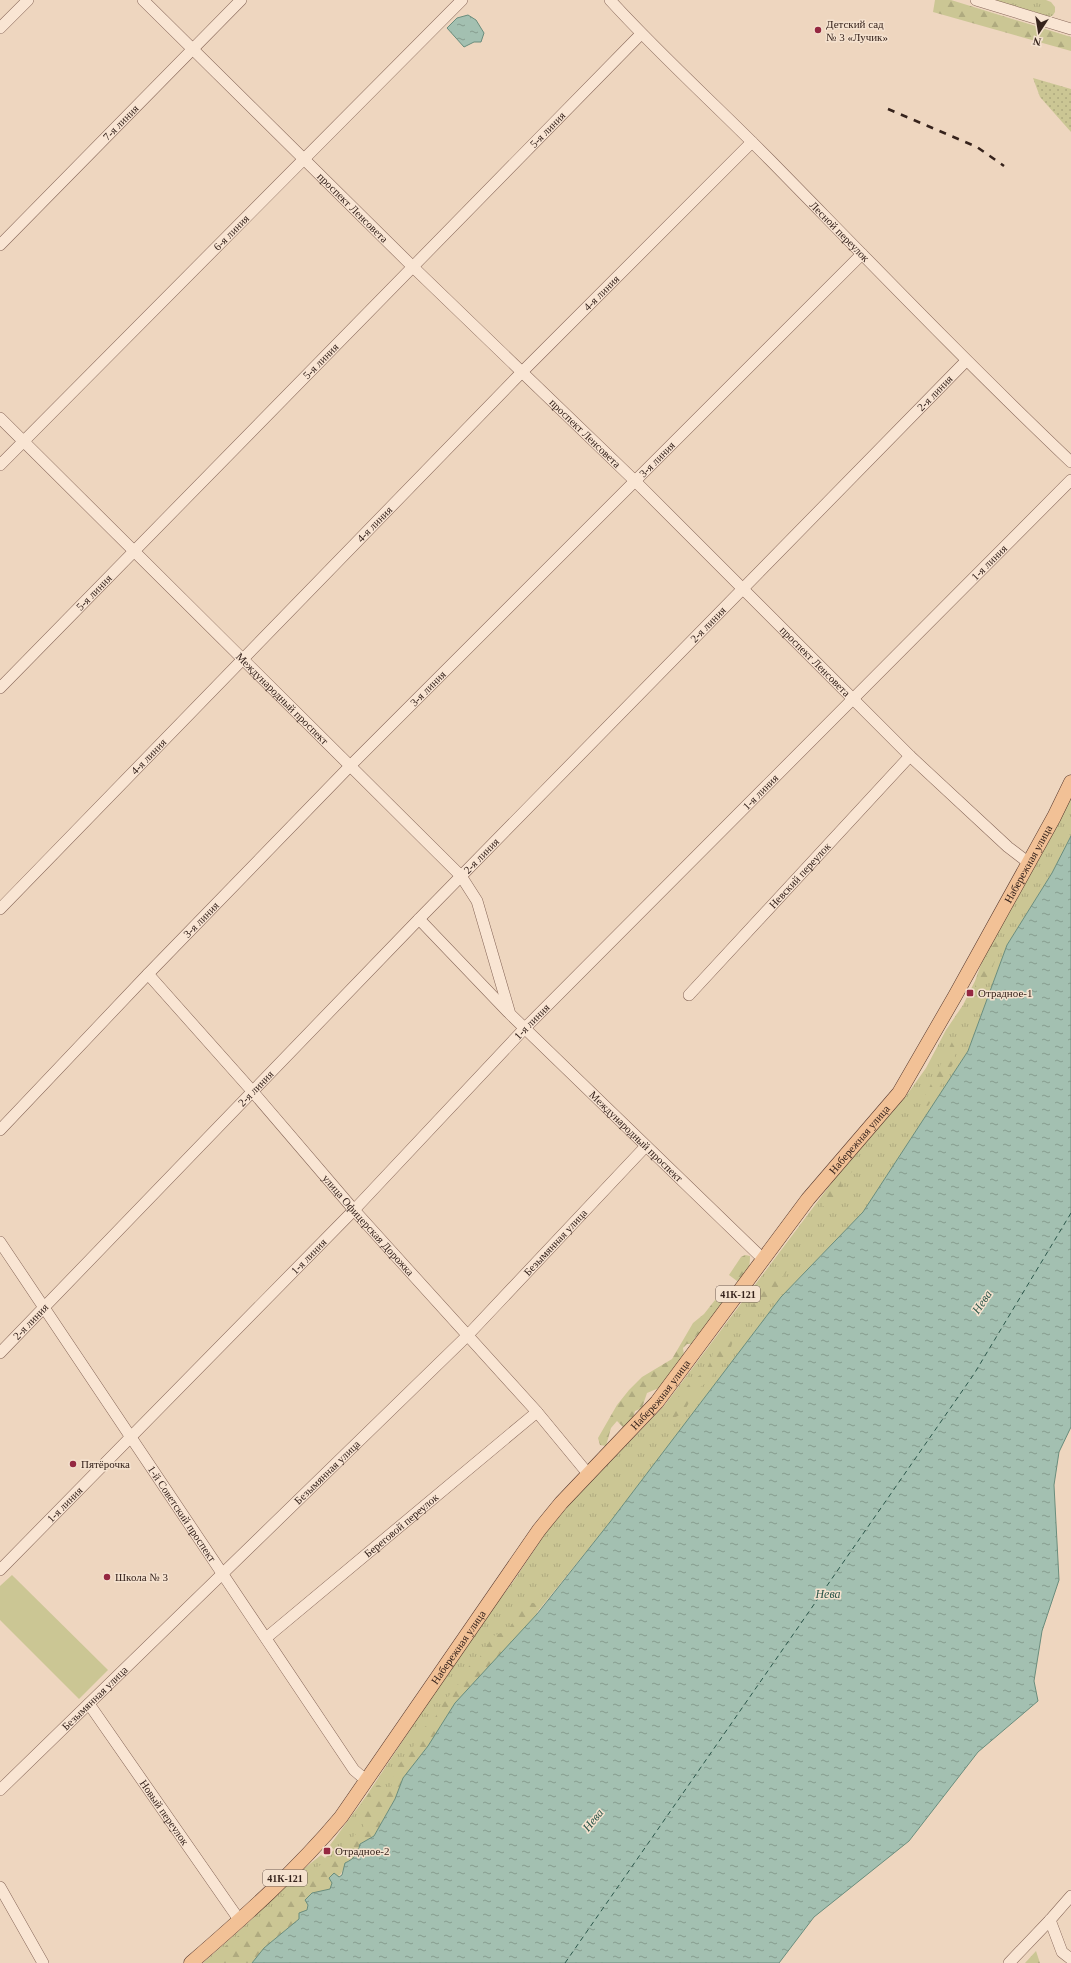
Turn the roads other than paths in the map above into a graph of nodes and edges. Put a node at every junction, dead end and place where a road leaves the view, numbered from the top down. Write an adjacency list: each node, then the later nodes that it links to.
1 (28, 0): 7 (street)
2 (144, 0): 10 (street, проспект Ленсовета)
3 (241, 0): 10 (street, 7-я линия)
4 (462, 0): 12 (street, 6-я линия)
5 (610, 0): 9 (street, Лесной переулок)
6 (976, 0): 8 (street)
7 (0, 28)
8 (1071, 29)
9 (641, 34): 11 (street, Лесной переулок); 15 (street, 5-я линия)
10 (193, 49): 12 (street, проспект Ленсовета); 13 (street, 7-я линия)
11 (752, 142): 14 (street, Лесной переулок); 17 (street, 4-я линия)
12 (304, 159): 15 (street, проспект Ленсовета); 19 (street, 6-я линия)
13 (0, 245)
14 (862, 254): 16 (street, Лесной переулок); 23 (street, 3-я линия)
15 (413, 267): 17 (street, проспект Ленсовета); 24 (street, 5-я линия)
16 (966, 361): 20 (street, Лесной переулок); 25 (street, 2-я линия)
17 (522, 372): 23 (street, проспект Ленсовета); 26 (street, 4-я линия)
18 (0, 418): 19 (street, Международный проспект)
19 (23, 441): 21 (street, 6-я линия); 24 (street, Международный проспект)
20 (1071, 462)
21 (0, 465)
22 (1071, 480): 28 (street, 1-я линия)
23 (635, 481): 25 (street, проспект Ленсовета); 30 (street, 3-я линия)
24 (135, 552): 26 (street, Международный проспект); 27 (street, 5-я линия)
25 (743, 589): 28 (street, проспект Ленсовета); 33 (street, 2-я линия)
26 (243, 660): 30 (street, Международный проспект); 34 (street, 4-я линия)
27 (0, 688)
28 (853, 699): 29 (street, проспект Ленсовета); 39 (street, 1-я линия)
29 (910, 756): 32 (street, проспект Ленсовета); 37 (street, Невский переулок)
30 (350, 766): 33 (street, Международный проспект); 36 (street, 3-я линия)
31 (1071, 782): 32 (main road, Набережная улица / 41К-121)
32 (1029, 863): 45 (main road, Набережная улица / 41К-121)
33 (461, 876): 35 (street, 2-я линия); 38 (street, Международный проспект)
34 (0, 909)
35 (419, 919): 38 (street, Международный проспект); 40 (street, 2-я линия)
36 (148, 974): 40 (street, улица Офицерская Дорожка); 41 (street, 3-я линия)
37 (689, 995)
38 (510, 1014): 39 (street, Международный проспект)
39 (525, 1028): 42 (street, Международный проспект); 43 (street, 1-я линия)
40 (253, 1092): 43 (street, улица Офицерская Дорожка); 46 (street, 2-я линия)
41 (0, 1130)
42 (646, 1146): 45 (street, Международный проспект); 47 (street, Безымянная улица)
43 (354, 1210): 47 (street, улица Офицерская Дорожка); 50 (street, 1-я линия)
44 (0, 1242): 46 (street, 1-й Советский проспект)
45 (763, 1259): 51 (main road, Набережная улица / 41К-121)
46 (44, 1308): 48 (street, 2-я линия); 50 (street, 1-й Советский проспект)
47 (467, 1336): 49 (street, улица Офицерская Дорожка); 53 (street, Безымянная улица)
48 (0, 1353)
49 (537, 1412): 51 (street, улица Офицерская Дорожка); 54 (street, Береговой переулок)
50 (130, 1437): 52 (street, 1-я линия); 53 (street, 1-й Советский проспект)
51 (589, 1475): 56 (main road, Набережная улица / 41К-121)
52 (0, 1570)
53 (221, 1574): 54 (street, 1-й Советский проспект); 55 (street, Безымянная улица)
54 (266, 1638): 56 (street, 1-й Советский проспект)
55 (89, 1704): 57 (street, Безымянная улица); 61 (street, Новый переулок)
56 (367, 1781): 61 (main road, Набережная улица / 41К-121)
57 (0, 1790)
58 (0, 1887): 63 (street)
59 (1071, 1896): 60 (street)
60 (1050, 1920): 62 (street); 65 (street)
61 (240, 1921): 64 (main road, Набережная улица / 41К-121)
62 (1071, 1959)
63 (43, 1963)
64 (191, 1963)
65 (1009, 1963)

